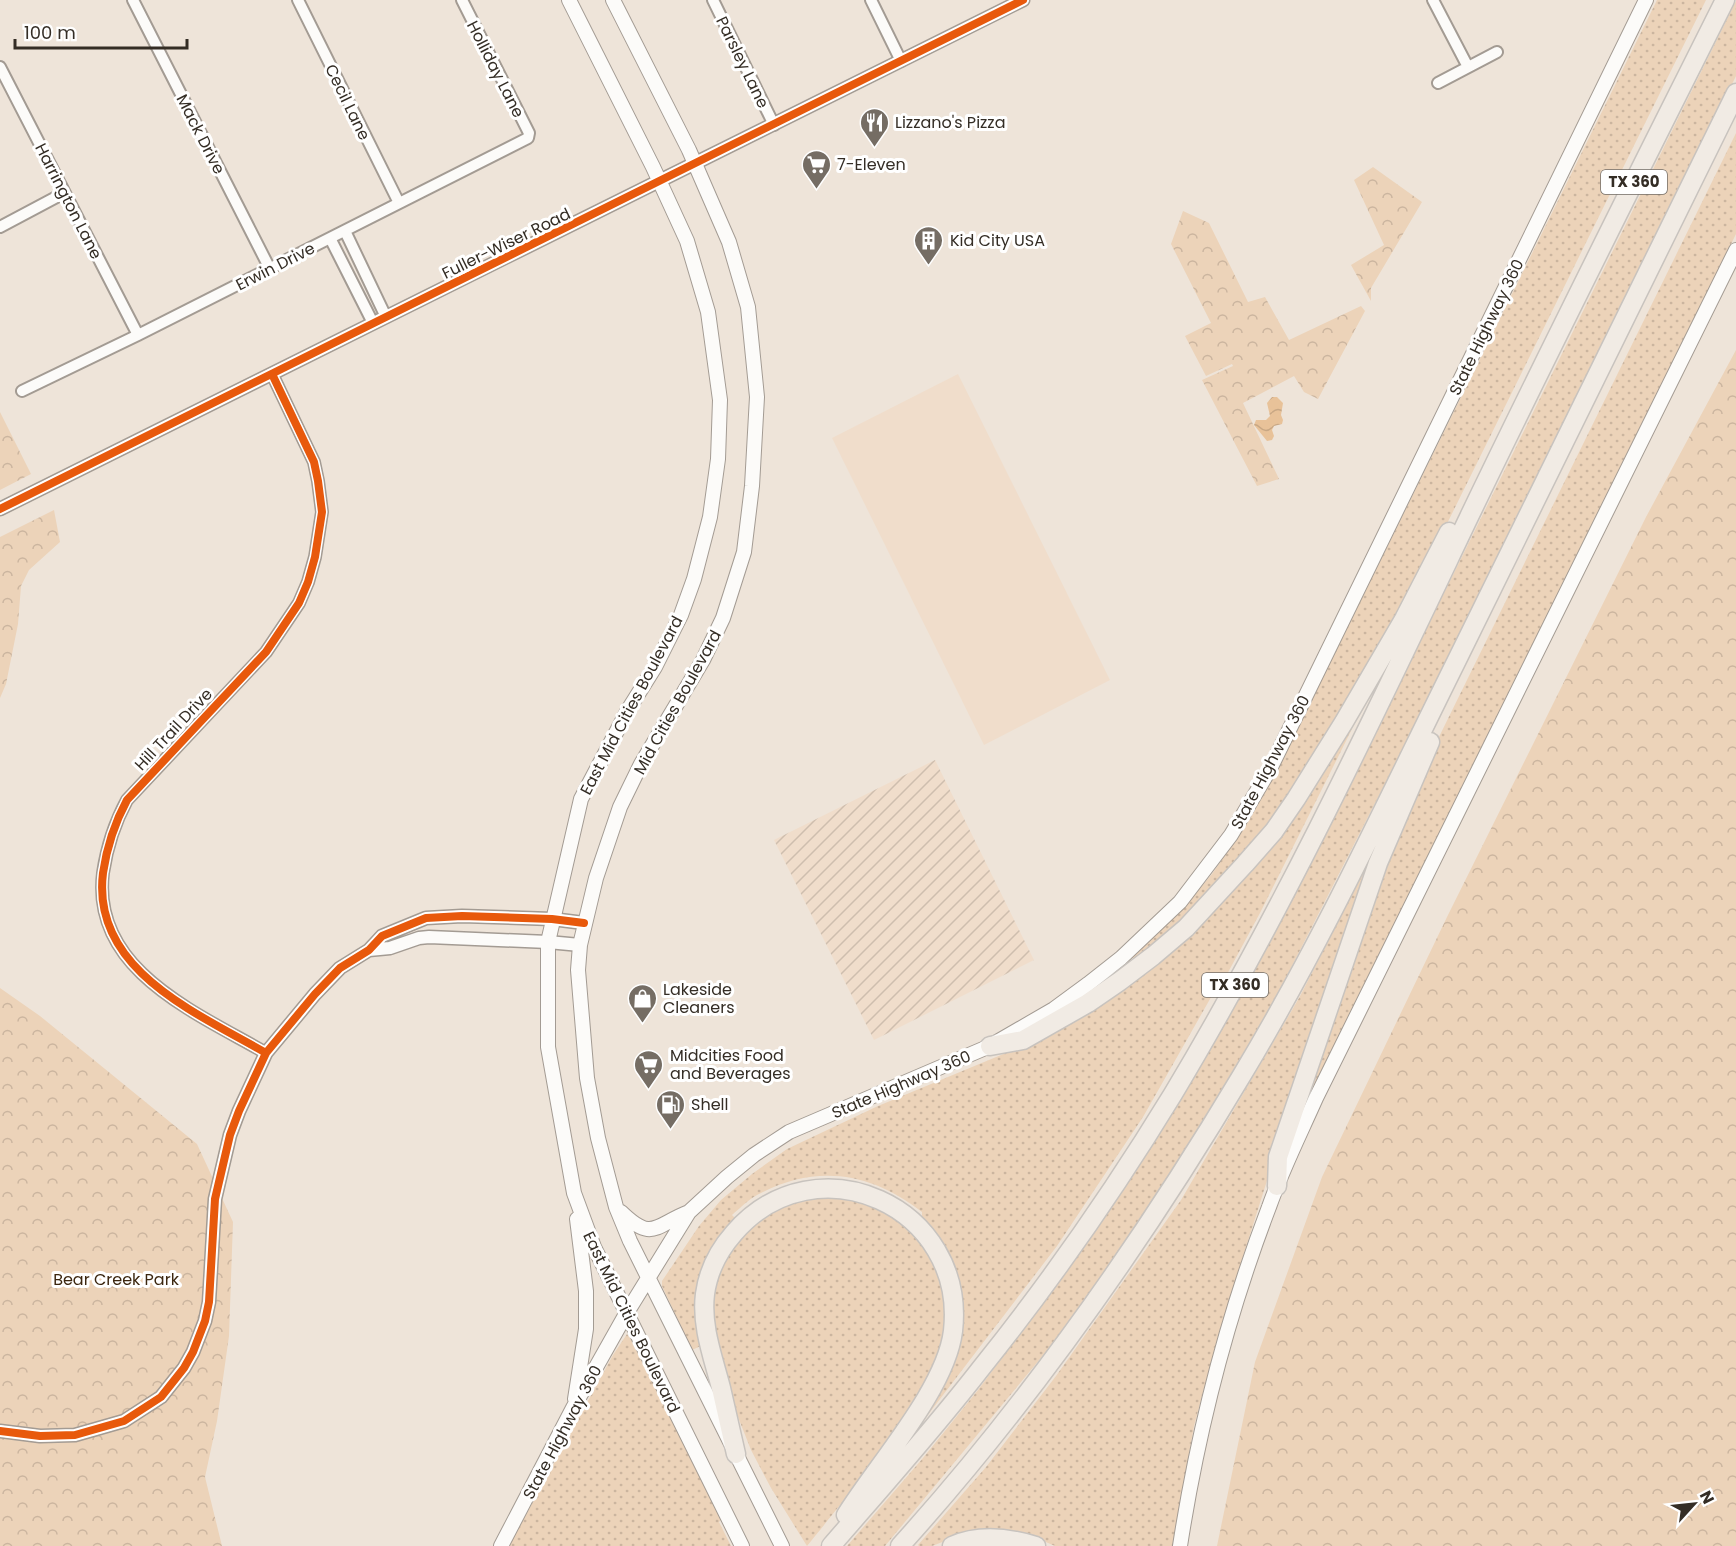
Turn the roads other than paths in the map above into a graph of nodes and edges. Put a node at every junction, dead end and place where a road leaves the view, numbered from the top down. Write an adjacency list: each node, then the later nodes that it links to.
1 (133, 0): 28 (street, Mack Drive)
2 (298, 0): 23 (street, Cecil Lane)
3 (462, 0): 19 (street, Holliday Lane)
4 (569, 0): 21 (main road, East Mid Cities Boulevard)
5 (613, 0): 20 (main road, Mid Cities Boulevard)
6 (712, 0): 18 (street, Parsley Lane)
7 (871, 0): 13 (street)
8 (1023, 0): 13 (street, Fuller-Wiser Road)
9 (1433, 0): 15 (street)
10 (1646, 0): 43 (main road, State Highway 360)
11 (1725, 0): 32 (highway, TX 360)
12 (1497, 52): 15 (street)
13 (901, 61): 18 (street, Fuller-Wiser Road)
14 (0, 67): 22 (street, Harrington Lane)
15 (1468, 67): 16 (street)
16 (1438, 83)
17 (1736, 93): 35 (highway, TX 360)
18 (774, 125): 20 (street, Fuller-Wiser Road)
19 (528, 138): 23 (street, Erwin Drive)
20 (695, 163): 21 (street, Fuller-Wiser Road); 38 (main road, Mid Cities Boulevard)
21 (660, 181): 29 (street, Fuller-Wiser Road); 37 (main road, East Mid Cities Boulevard)
22 (64, 193): 24 (street); 31 (street, Harrington Lane)
23 (399, 204): 25 (street, Erwin Drive)
24 (0, 227)
25 (345, 231): 26 (street, Erwin Drive); 29 (street)
26 (330, 238): 28 (street, Erwin Drive); 30 (street)
27 (1736, 250): 45 (main road)
28 (270, 269): 31 (street, Erwin Drive)
29 (386, 317): 30 (street, Fuller-Wiser Road)
30 (373, 323): 33 (street, Fuller-Wiser Road)
31 (138, 335): 34 (street, Erwin Drive)
32 (1543, 363): 43 (highway); 57 (highway, TX 360)
33 (272, 374): 36 (street, Fuller-Wiser Road); 44 (street, Hill Trail Drive)
34 (22, 392)
35 (1558, 458): 45 (highway); 58 (highway, TX 360)
36 (0, 508)
37 (552, 919): 38 (street); 39 (main road, East Mid Cities Boulevard); 41 (street)
38 (584, 923): 40 (main road, Mid Cities Boulevard)
39 (549, 942): 40 (street); 41 (street); 46 (main road, East Mid Cities Boulevard)
40 (580, 945): 42 (main road, Mid Cities Boulevard)
41 (369, 950): 44 (street)
42 (580, 996): 47 (main road, East Mid Cities Boulevard)
43 (990, 1046): 48 (main road, State Highway 360)
44 (266, 1053): 52 (street)
45 (1276, 1186): 61 (main road)
46 (574, 1193): 50 (main road, East Mid Cities Boulevard); 51 (main road)
47 (616, 1206): 48 (main road); 49 (main road, East Mid Cities Boulevard)
48 (689, 1212): 49 (main road, State Highway 360)
49 (648, 1278): 50 (main road, State Highway 360); 53 (main road, East Mid Cities Boulevard)
50 (626, 1314): 51 (main road, State Highway 360); 55 (main road, East Mid Cities Boulevard)
51 (573, 1408): 54 (main road, State Highway 360)
52 (6, 1431)
53 (736, 1454): 56 (main road, East Mid Cities Boulevard); 57 (highway)
54 (501, 1546)
55 (742, 1546)
56 (782, 1546)
57 (829, 1546)
58 (900, 1546)
59 (952, 1546): 60 (highway)
60 (1036, 1546)
61 (1180, 1546)

